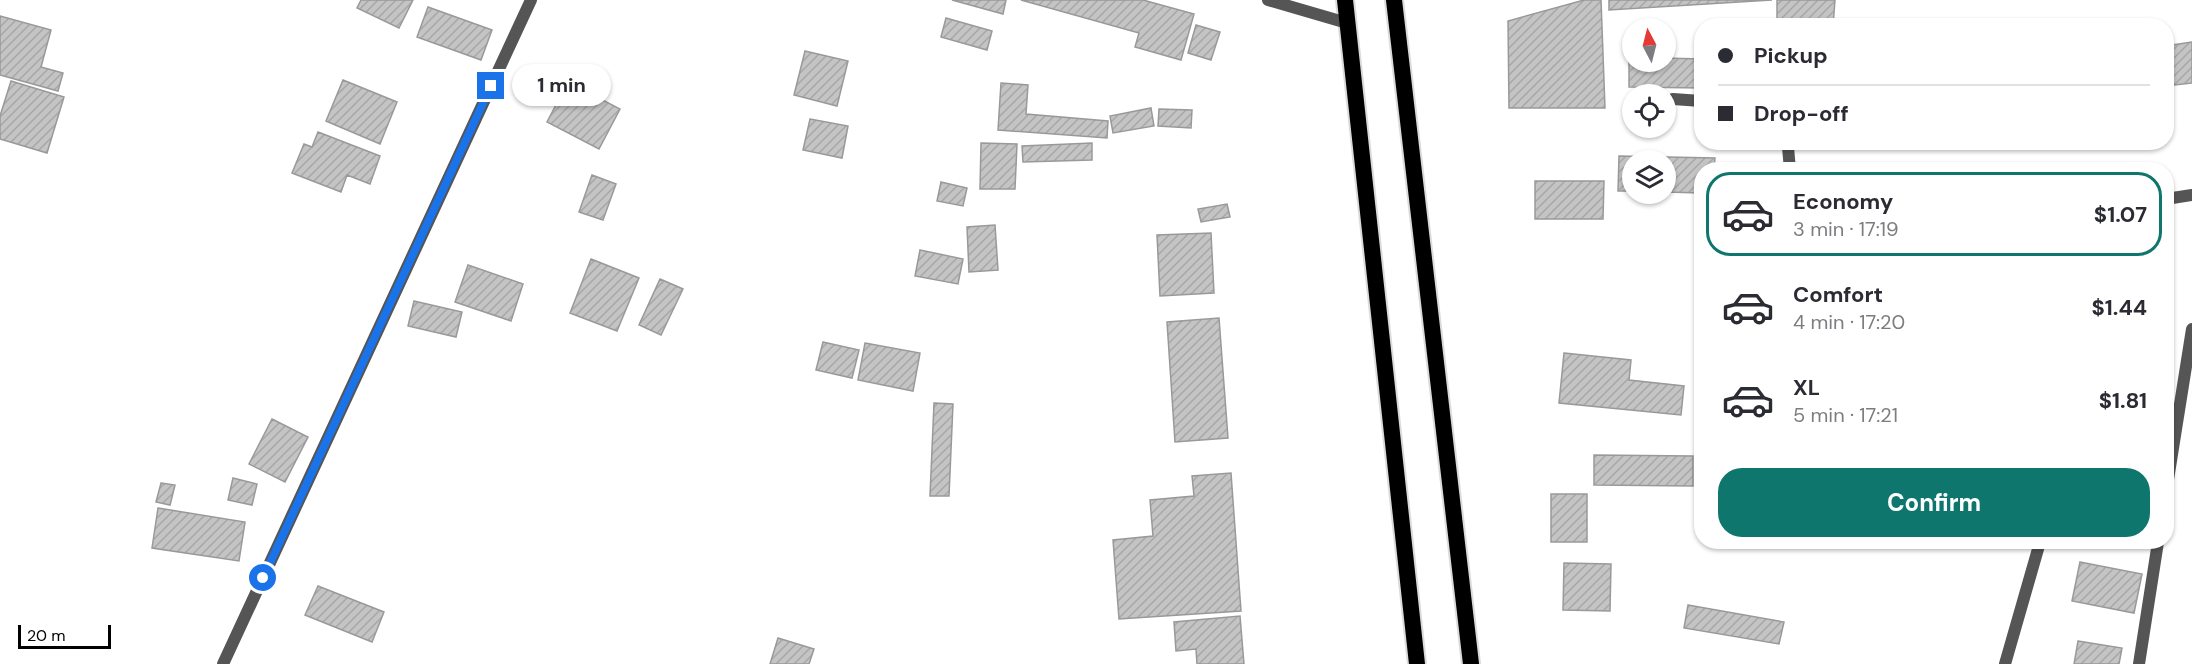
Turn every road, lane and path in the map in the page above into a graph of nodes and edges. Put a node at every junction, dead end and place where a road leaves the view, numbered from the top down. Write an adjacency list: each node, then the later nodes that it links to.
1 (531, 0): 14 (street)
2 (1268, 0): 5 (street)
3 (1345, 0): 5 (highway)
4 (1394, 0): 16 (highway)
5 (1347, 23): 15 (highway)
6 (1676, 99): 7 (street)
7 (1694, 100)
8 (2192, 195): 9 (street)
9 (2174, 198)
10 (2192, 329): 11 (street)
11 (2174, 442)
12 (2038, 549): 17 (street)
13 (2157, 549): 18 (street)
14 (223, 664)
15 (1417, 664)
16 (1471, 664)
17 (2005, 664)
18 (2139, 664)

